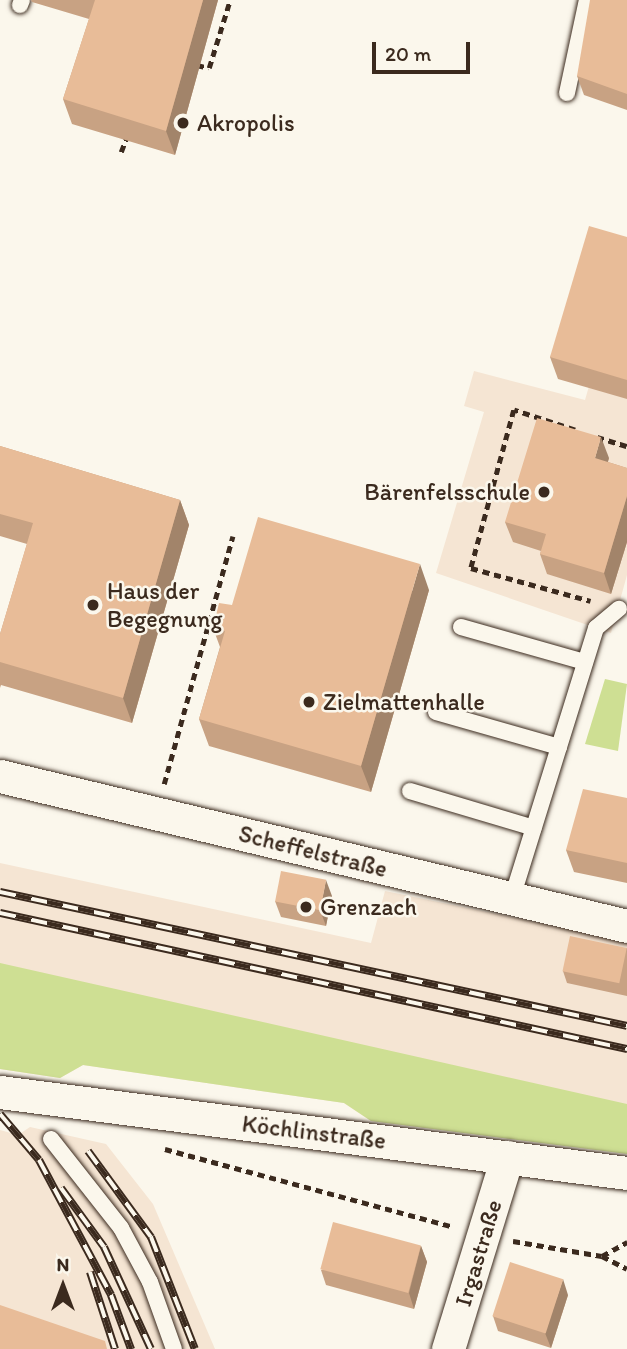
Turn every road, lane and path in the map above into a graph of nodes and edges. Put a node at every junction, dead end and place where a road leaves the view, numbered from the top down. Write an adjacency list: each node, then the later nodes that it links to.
1 (230, 0): 3 (path)
2 (587, 0): 4 (lane)
3 (194, 75)
4 (567, 93)
5 (130, 128): 6 (path)
6 (121, 152)
7 (627, 446): 9 (path)
8 (233, 536): 16 (path)
9 (619, 609): 11 (lane)
10 (461, 626): 11 (lane)
11 (585, 662): 13 (lane)
12 (436, 712): 13 (lane)
13 (559, 747): 17 (lane)
14 (0, 776): 16 (street, Scheffelstraße)
15 (410, 791): 17 (lane)
16 (156, 812): 18 (street, Scheffelstraße)
17 (534, 828): 18 (lane)
18 (511, 901): 19 (street, Scheffelstraße)
19 (627, 926)
20 (0, 1092): 23 (street, Köchlinstraße)
21 (51, 1139): 29 (lane)
22 (162, 1149): 25 (path)
23 (508, 1157): 24 (street, Köchlinstraße); 25 (street, Irgastraße)
24 (627, 1173)
25 (484, 1236): 27 (path); 30 (street, Irgastraße)
26 (627, 1242): 27 (path)
27 (602, 1256): 28 (path)
28 (627, 1269)
29 (174, 1349)
30 (448, 1349)

